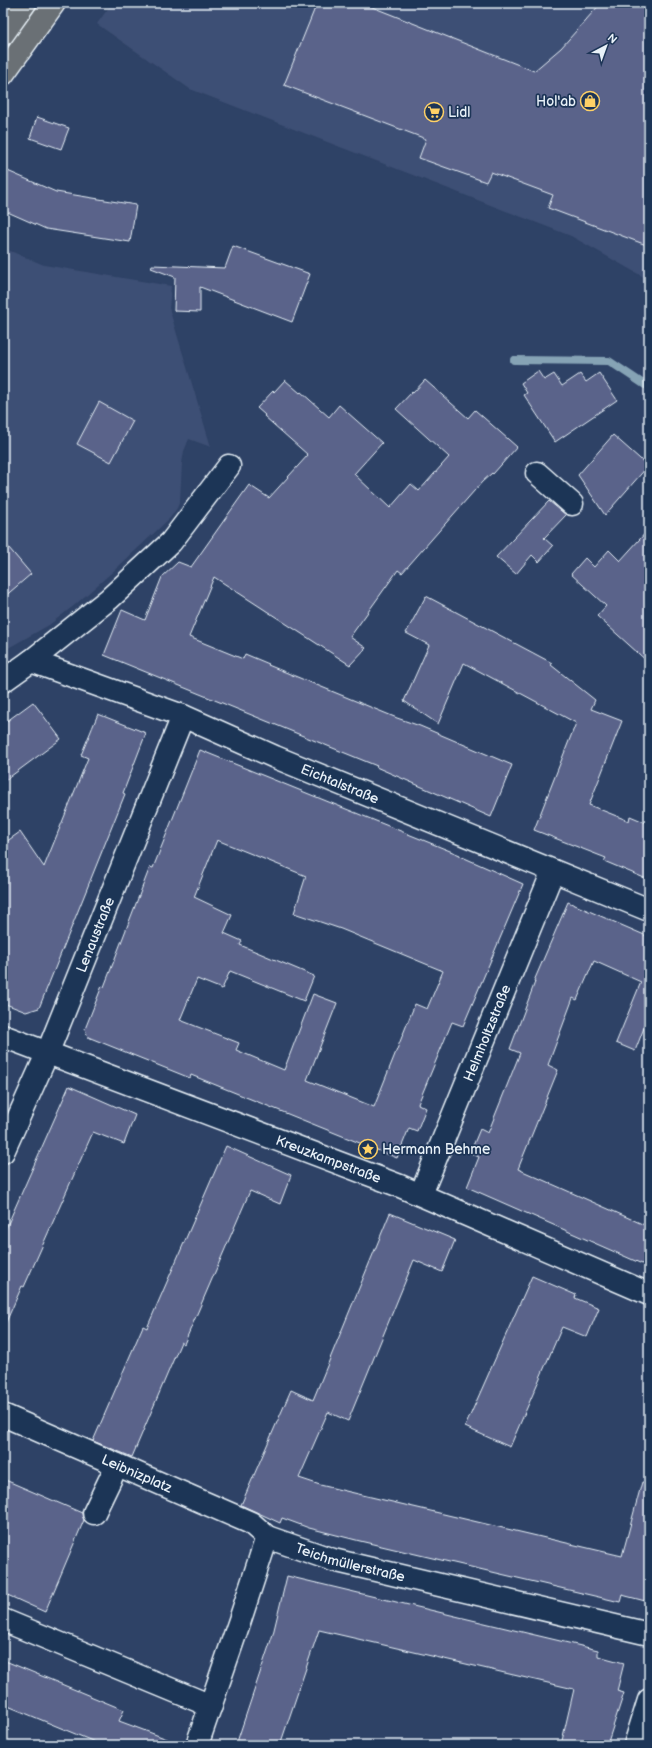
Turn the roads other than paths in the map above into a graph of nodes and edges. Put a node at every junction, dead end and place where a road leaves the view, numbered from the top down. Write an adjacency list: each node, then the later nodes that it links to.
1 (24, 3): 3 (main road)
2 (54, 3): 4 (main road)
3 (3, 34)
4 (3, 74)
5 (229, 466): 8 (street)
6 (537, 473): 7 (street)
7 (572, 504)
8 (31, 661): 9 (street); 10 (street, Eichtalstraße)
9 (3, 681)
10 (183, 716): 11 (street, Eichtalstraße); 14 (street, Lenaustraße)
11 (553, 871): 12 (street, Eichtalstraße); 16 (street, Helmholtzstraße)
12 (649, 910)
13 (3, 1036): 14 (street, Kreuzkampstraße)
14 (47, 1054): 15 (street, Lenaustraße); 16 (street, Kreuzkampstraße)
15 (3, 1152)
16 (421, 1194): 17 (street, Kreuzkampstraße)
17 (649, 1294)
18 (3, 1415): 19 (street, Leibnizplatz)
19 (117, 1465): 20 (street); 21 (street, Leibnizplatz)
20 (94, 1513)
21 (267, 1537): 23 (street, Teichmüllerstraße); 25 (street)
22 (3, 1620): 25 (street)
23 (649, 1634)
24 (649, 1700): 27 (street)
25 (211, 1706): 26 (street)
26 (198, 1745)
27 (635, 1745)

